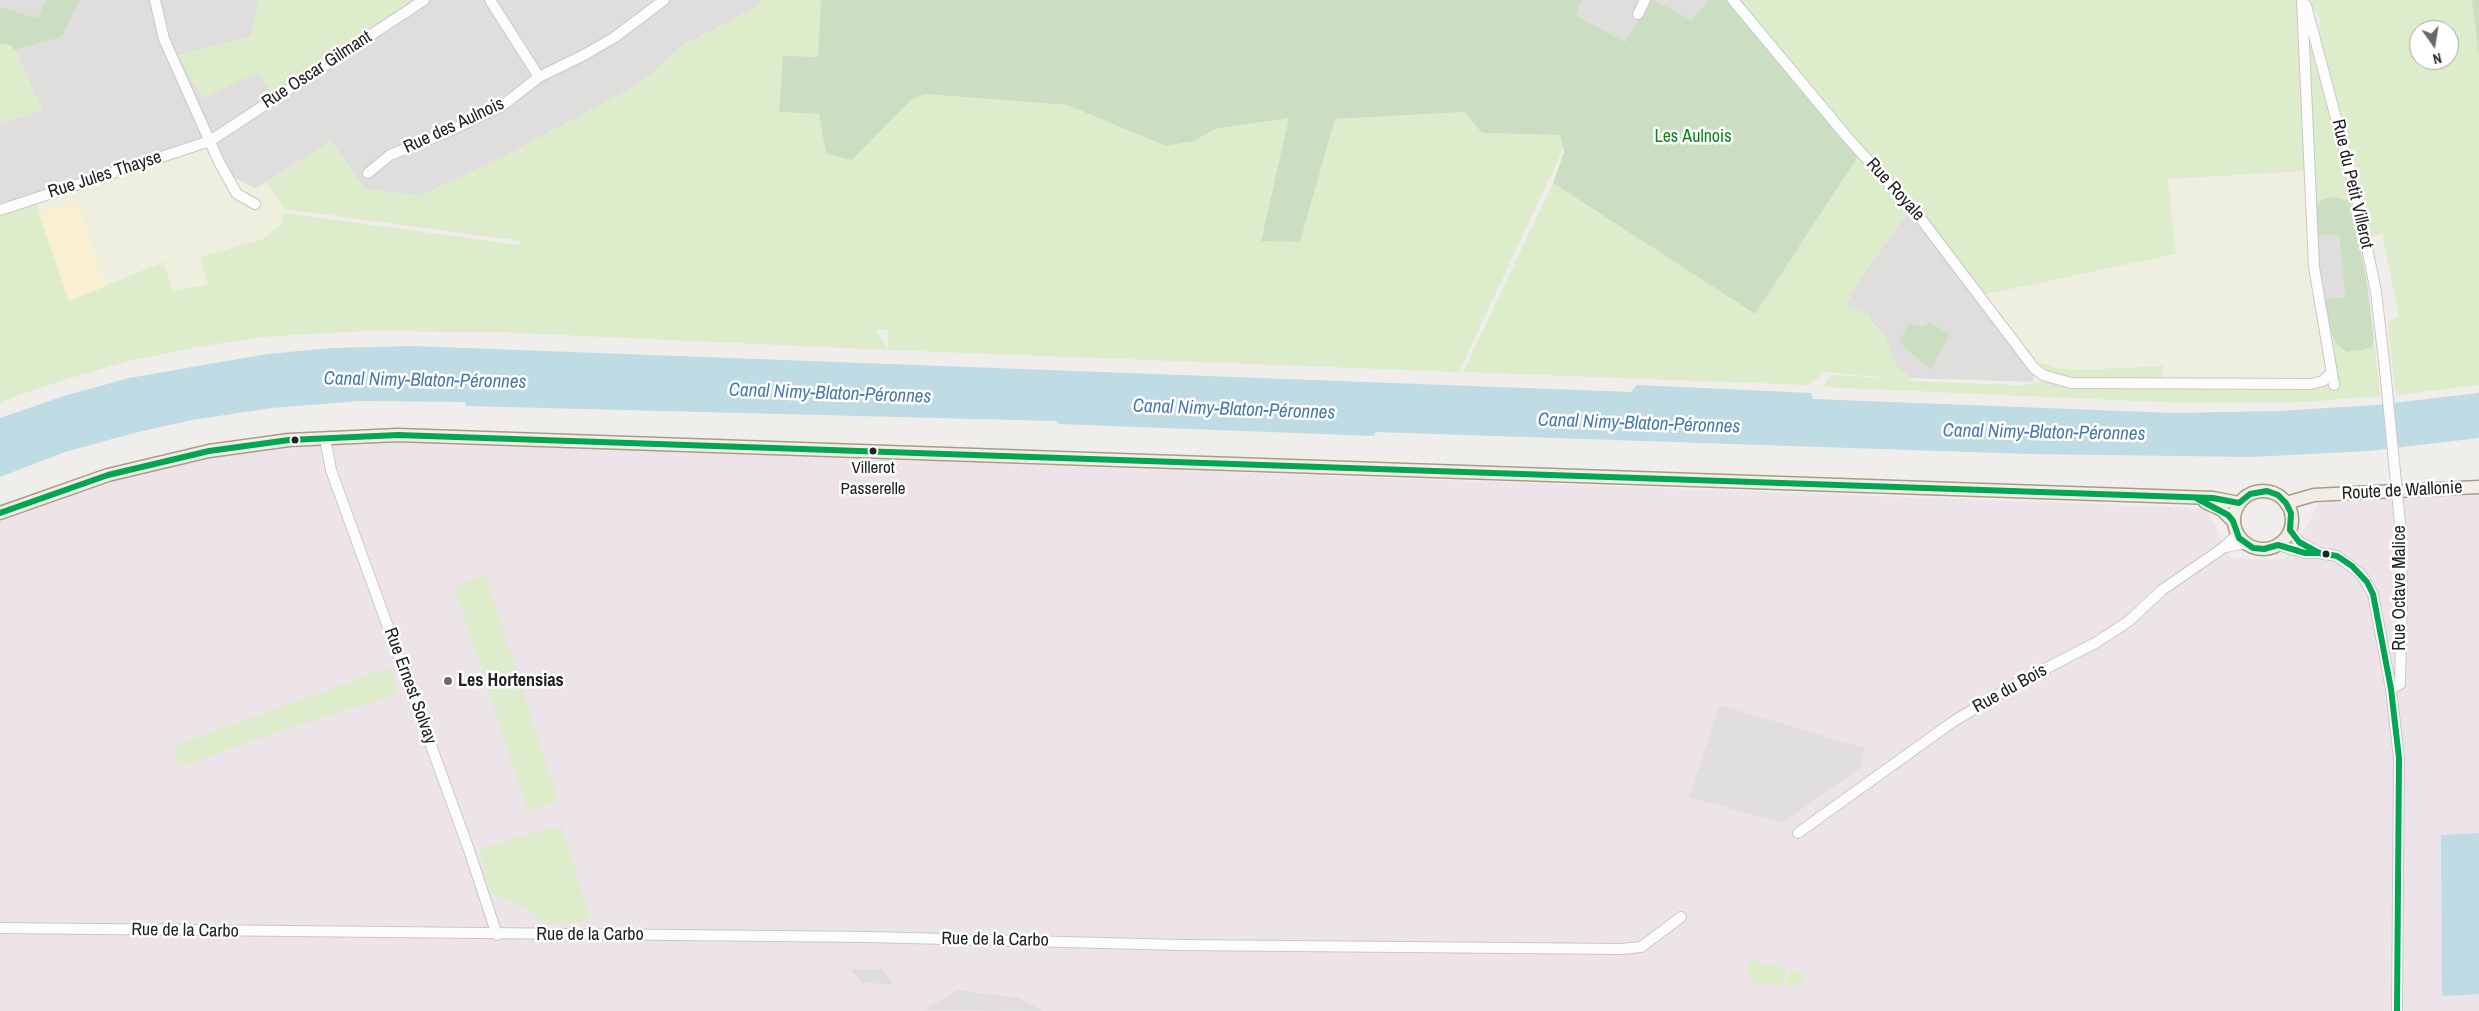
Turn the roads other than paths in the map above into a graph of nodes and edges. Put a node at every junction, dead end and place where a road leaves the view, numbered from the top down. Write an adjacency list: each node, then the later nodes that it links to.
1 (155, 0): 10 (street)
2 (424, 0): 10 (street, Rue Oscar Gilmant)
3 (490, 0): 9 (street)
4 (664, 0): 9 (street, Rue des Aulnois)
5 (1645, 0): 8 (street)
6 (1733, 0): 15 (street, Rue Royale)
7 (2303, 0): 14 (street, Rue du Petit Villerot); 15 (street)
8 (1638, 14)
9 (539, 77): 11 (street, Rue des Aulnois)
10 (210, 141): 12 (street); 13 (street, Rue Jules Thayse)
11 (368, 173)
12 (256, 204)
13 (0, 210)
14 (2386, 370): 29 (street, Rue Octave Malice, bridge)
15 (2331, 372): 16 (street)
16 (2334, 385)
17 (325, 438): 20 (main road); 23 (main road); 33 (street, Rue Ernest Solvay)
18 (2479, 487): 19 (main road, Route de Wallonie)
19 (2326, 495): 22 (main road, Route de Wallonie); 25 (main road)
20 (2195, 498): 21 (main road); 24 (main road)
21 (2239, 503): 22 (main road); 24 (main road)
22 (2286, 503): 25 (main road)
23 (0, 513)
24 (2233, 521): 26 (main road)
25 (2291, 527): 27 (main road); 28 (street)
26 (2241, 539): 27 (main road); 30 (street, Rue du Bois)
27 (2278, 545): 28 (street)
28 (2319, 553): 29 (street)
29 (2391, 689): 34 (street)
30 (1798, 833)
31 (1681, 917): 33 (street, Rue de la Carbo)
32 (0, 928): 33 (street, Rue de la Carbo)
33 (497, 935)
34 (2396, 1011)

